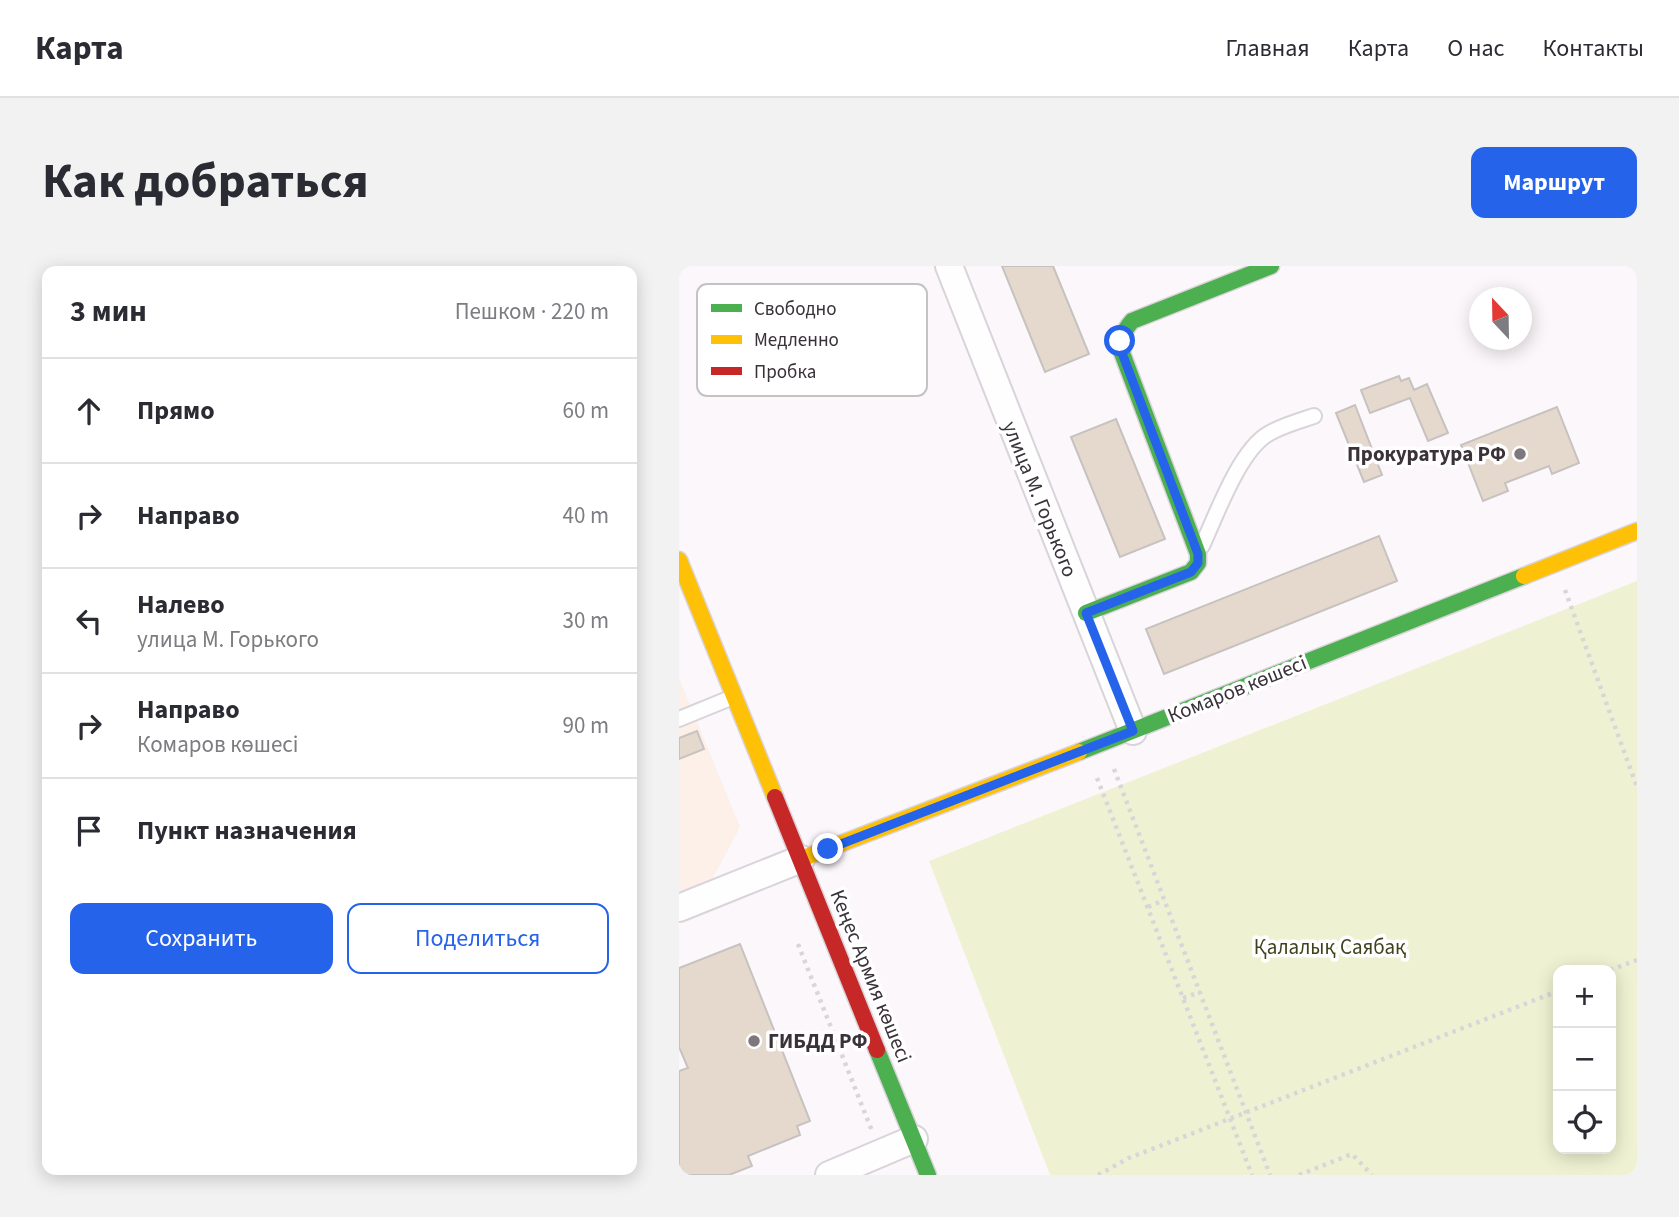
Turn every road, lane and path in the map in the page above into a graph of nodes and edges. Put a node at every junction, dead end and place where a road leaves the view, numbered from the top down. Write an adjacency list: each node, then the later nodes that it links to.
1 (949, 266): 8 (street, улица М. Горького)
2 (1271, 266): 5 (street)
3 (1314, 416): 5 (lane)
4 (1637, 531): 7 (street, Комаров көшесі)
5 (1198, 554): 8 (street)
6 (679, 560): 9 (street, Кеңес Армия көшесі)
7 (1555, 563): 11 (street, Комаров көшесі); 14 (path)
8 (1086, 613): 11 (street, улица М. Горького)
9 (734, 696): 10 (lane); 15 (street, Кеңес Армия көшесі)
10 (679, 719)
11 (1133, 731): 12 (street, Комаров көшесі)
12 (1104, 742): 13 (street, Комаров көшесі); 16 (path)
13 (1086, 749): 15 (street, Комаров көшесі); 17 (path)
14 (1637, 788)
15 (801, 859): 18 (street, Комаров көшесі); 26 (street, Кеңес Армия көшесі)
16 (1164, 900): 17 (path); 21 (path)
17 (1148, 907): 23 (path)
18 (679, 908)
19 (1637, 960): 20 (path)
20 (1616, 968)
21 (1200, 992): 23 (path); 24 (path)
22 (1553, 993): 24 (path)
23 (1183, 998): 25 (path)
24 (1246, 1113): 25 (path); 31 (path)
25 (1230, 1119): 29 (path); 30 (path)
26 (914, 1139): 27 (street); 28 (street, Кеңес Армия көшесі)
27 (829, 1175)
28 (928, 1175)
29 (1098, 1175)
30 (1252, 1175)
31 (1270, 1175)
32 (1299, 1175): 33 (path)
33 (1372, 1175)

